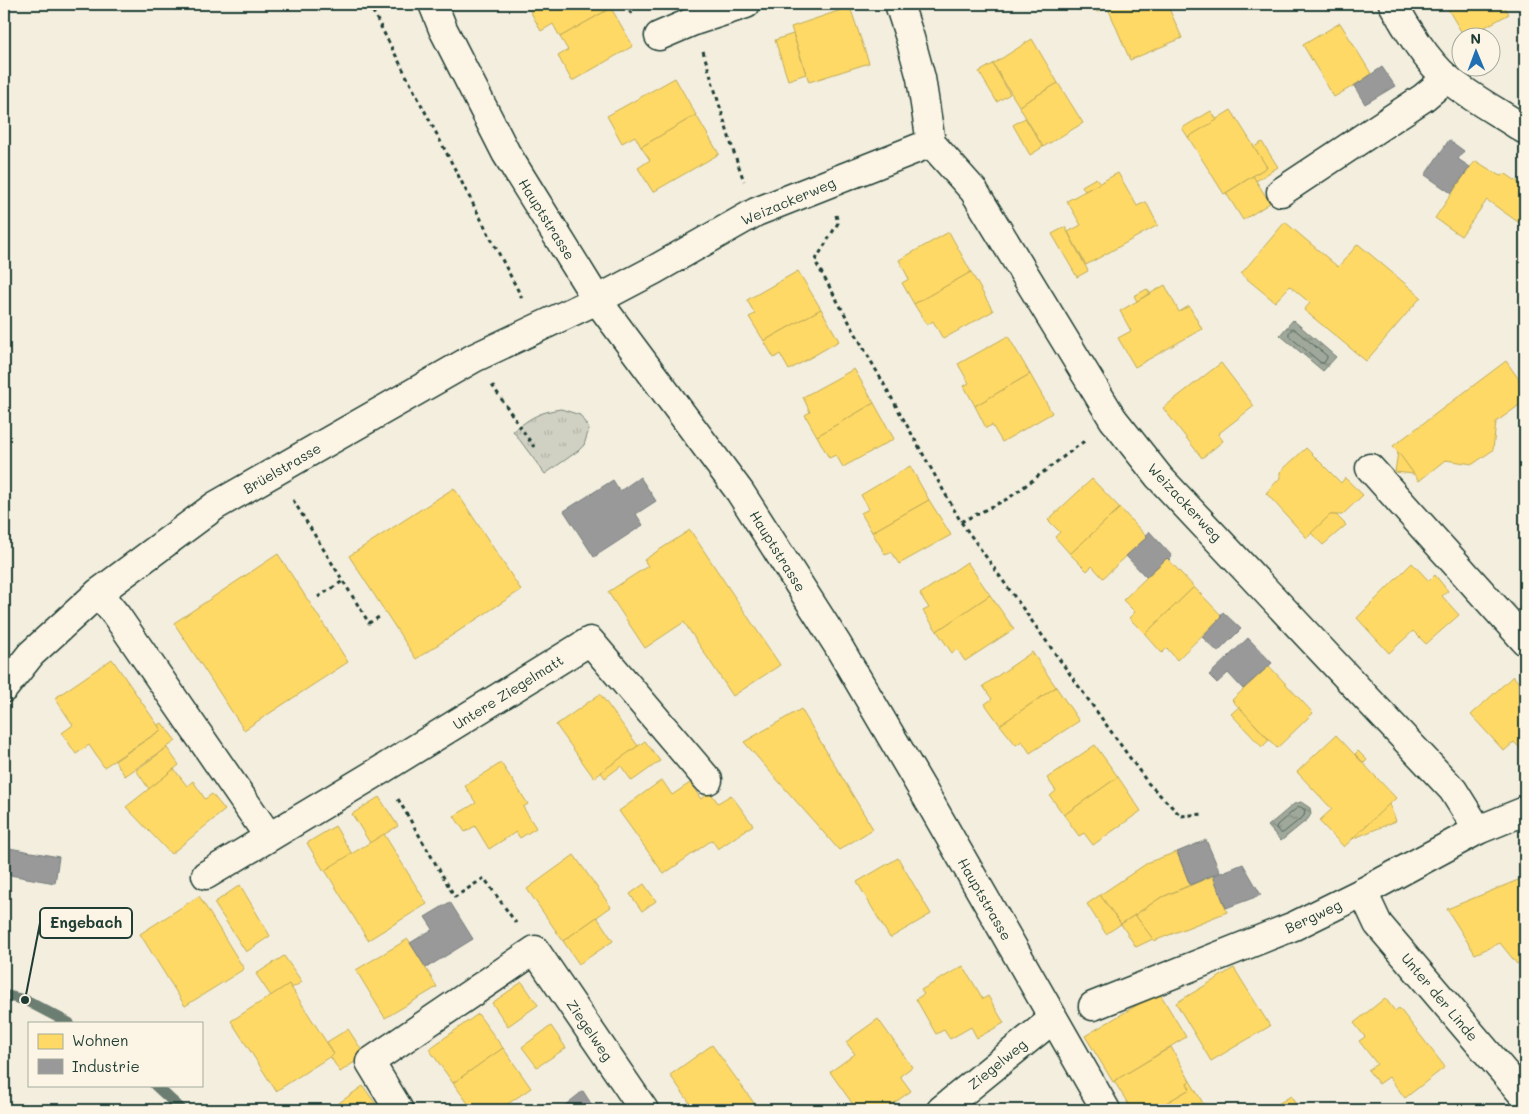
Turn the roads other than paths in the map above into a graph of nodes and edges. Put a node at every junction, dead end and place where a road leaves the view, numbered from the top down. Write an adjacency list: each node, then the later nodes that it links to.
1 (433, 4): 10 (street, Hauptstrasse)
2 (746, 4): 5 (street)
3 (899, 4): 8 (street)
4 (1393, 4): 6 (street)
5 (659, 36)
6 (1447, 78): 7 (street); 9 (street)
7 (1525, 130)
8 (931, 143): 10 (street, Weizackerweg); 17 (street, Weizackerweg)
9 (1281, 192)
10 (597, 300): 12 (street, Brüelstrasse); 22 (street, Hauptstrasse)
11 (1370, 468): 13 (street)
12 (98, 593): 14 (street, Brüelstrasse); 18 (street)
13 (1525, 641)
14 (4, 688)
15 (708, 780): 18 (street, Untere Ziegelmatt)
16 (1525, 811): 17 (street, Bergweg)
17 (1478, 830): 20 (street, Bergweg)
18 (269, 837): 19 (street, Untere Ziegelmatt)
19 (206, 875)
20 (1363, 892): 21 (street, Bergweg); 23 (street, Unter der Linde)
21 (1092, 1006)
22 (1054, 1019): 26 (street, Ziegelweg); 27 (street, Hauptstrasse)
23 (1525, 1097)
24 (399, 1110): 25 (street, Ziegelweg)
25 (644, 1110)
26 (942, 1110)
27 (1106, 1110)

